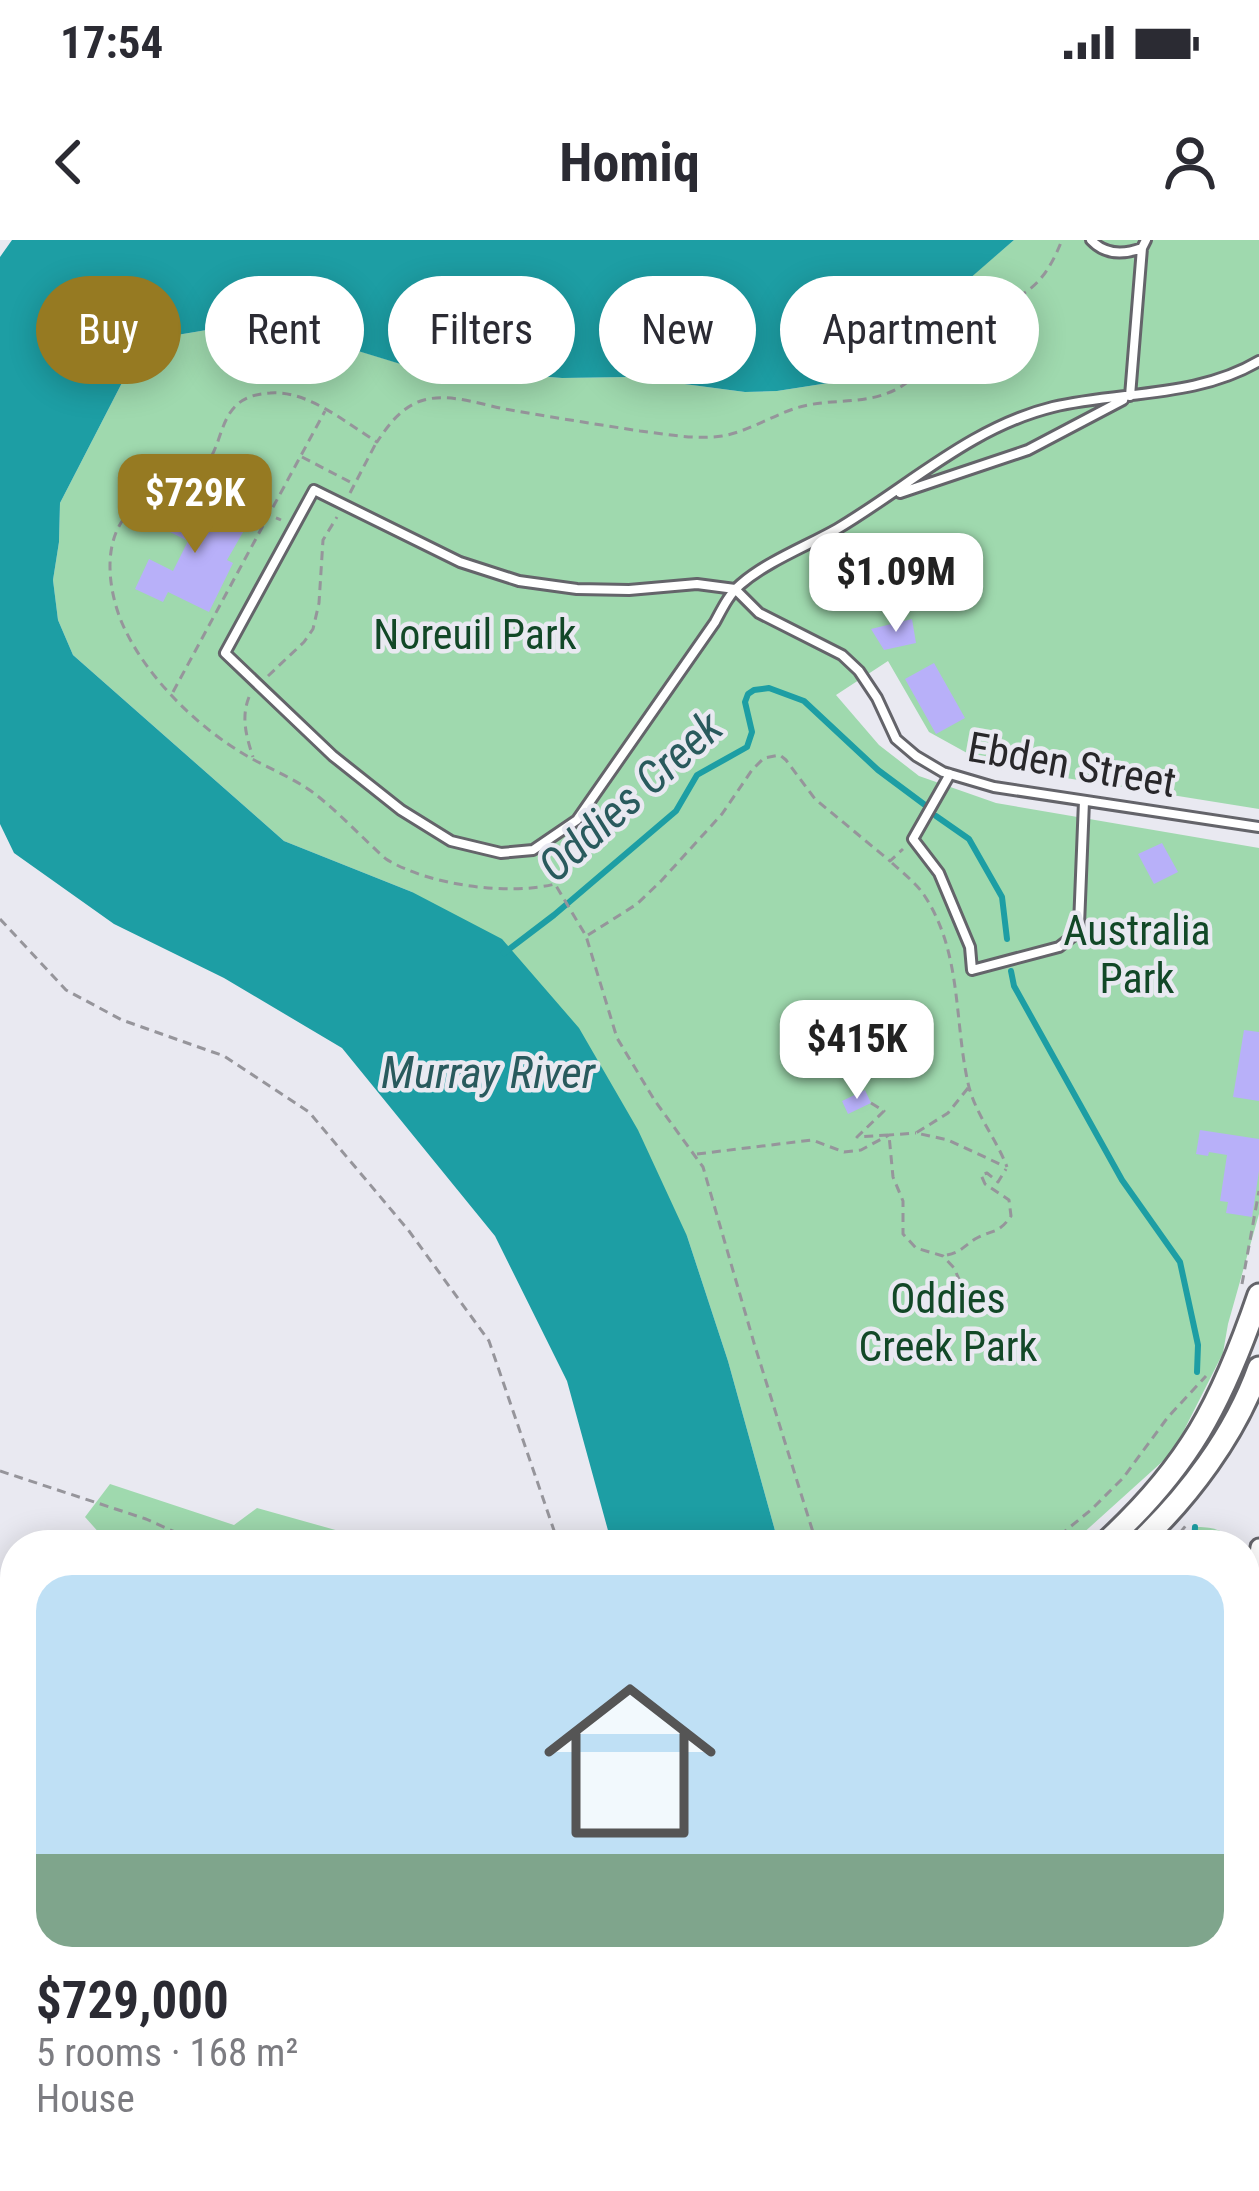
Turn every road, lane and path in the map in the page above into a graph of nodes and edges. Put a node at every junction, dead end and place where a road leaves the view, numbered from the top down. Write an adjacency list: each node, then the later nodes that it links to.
1 (1062, 240): 7 (path)
2 (1090, 240): 3 (lane)
3 (1144, 244): 5 (lane)
4 (1259, 362): 5 (lane)
5 (1130, 396): 10 (lane); 10 (lane)
6 (325, 411): 7 (path); 8 (path); 9 (path)
7 (377, 442): 8 (path)
8 (301, 456): 12 (path)
9 (176, 482): 12 (path); 16 (path)
10 (893, 495): 14 (lane)
11 (344, 504): 13 (lane); 14 (lane); 15 (path)
12 (268, 514): 13 (path); 16 (path)
13 (294, 526): 15 (lane)
14 (735, 589): 18 (lane, Ebden Street); 22 (lane)
15 (259, 685): 17 (path); 22 (lane)
16 (172, 694): 17 (path)
17 (254, 760): 24 (path)
18 (950, 774): 19 (lane, Ebden Street); 21 (lane)
19 (1084, 801): 20 (lane, Ebden Street); 21 (lane)
20 (1259, 827)
21 (913, 839): 23 (path)
22 (533, 850): 24 (path)
23 (890, 861): 26 (path); 27 (path)
24 (555, 884): 26 (path)
25 (0, 919): 41 (path)
26 (586, 936): 31 (path)
27 (969, 1086): 29 (path); 32 (path)
28 (871, 1103): 30 (path)
29 (916, 1133): 30 (path); 32 (path)
30 (890, 1135): 31 (path); 34 (path)
31 (694, 1154): 42 (path)
32 (1007, 1167): 34 (path)
33 (1259, 1191): 35 (path)
34 (944, 1256): 36 (path)
35 (1250, 1292): 44 (main road)
36 (966, 1295)
37 (1259, 1368): 45 (main road)
38 (1211, 1371): 43 (path)
39 (0, 1471): 40 (path)
40 (171, 1530)
41 (555, 1530)
42 (812, 1530)
43 (1066, 1530)
44 (1118, 1530)
45 (1152, 1530)

